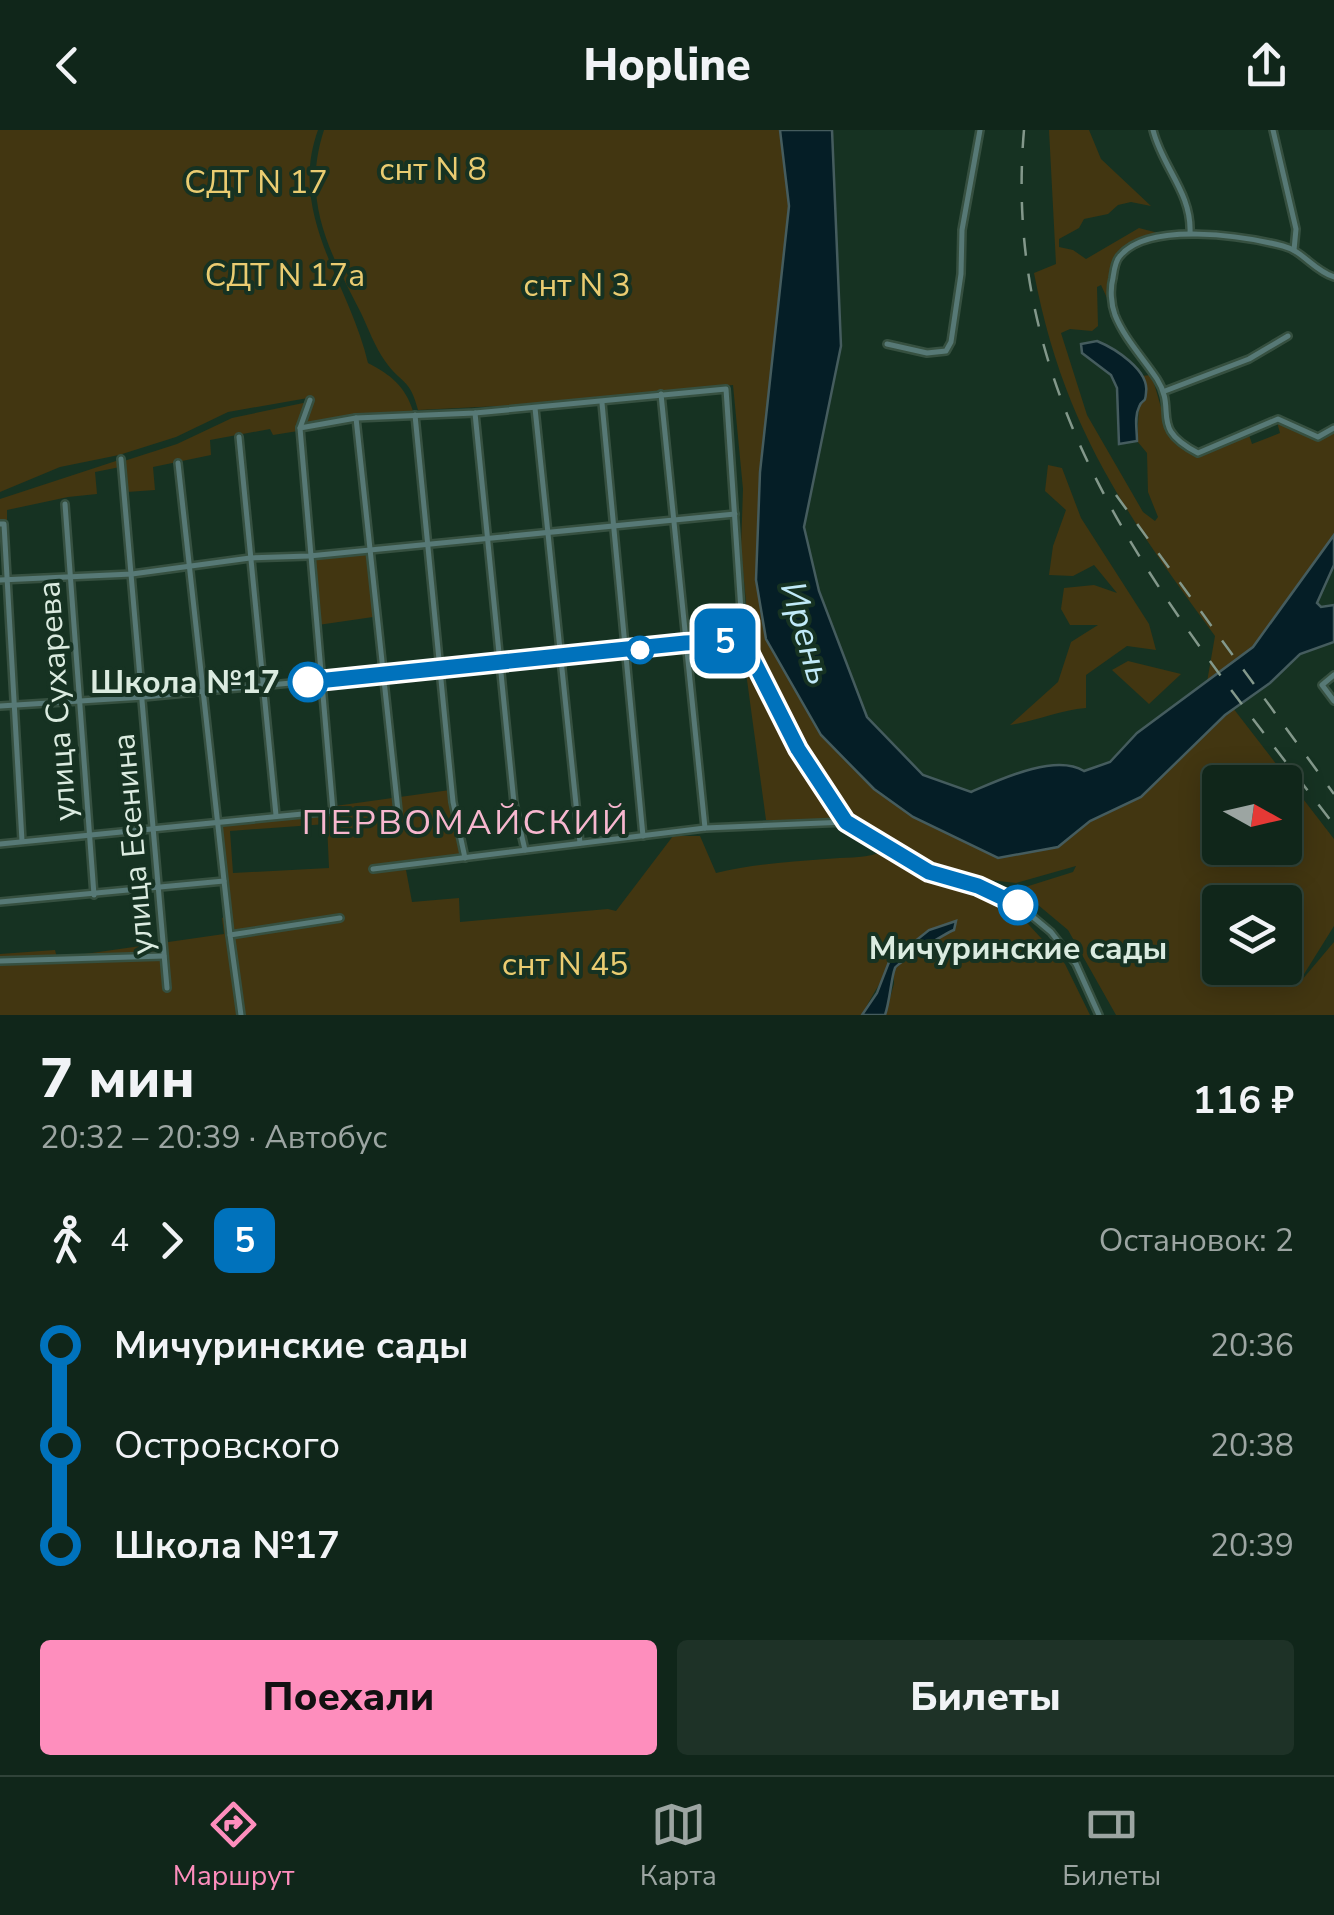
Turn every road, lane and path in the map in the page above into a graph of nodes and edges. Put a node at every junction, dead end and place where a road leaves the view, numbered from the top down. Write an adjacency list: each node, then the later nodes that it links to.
1 (980, 130): 8 (street)
2 (1153, 130): 4 (street)
3 (1273, 130): 5 (street)
4 (1190, 234): 5 (street); 9 (street)
5 (1294, 250): 6 (street)
6 (1334, 276)
7 (1288, 336): 9 (street)
8 (887, 344)
9 (1165, 391): 18 (street)
10 (660, 394): 12 (street); 23 (street); 24 (street)
11 (310, 400): 17 (street)
12 (602, 403): 13 (street); 26 (street)
13 (535, 408): 15 (street); 27 (street)
14 (415, 413): 15 (street); 16 (street); 29 (street)
15 (475, 413): 28 (street)
16 (356, 418): 17 (street); 30 (street)
17 (300, 428): 31 (street)
18 (1334, 428)
19 (239, 436): 32 (street)
20 (121, 459): 34 (street, улица Есенина)
21 (178, 463): 33 (street)
22 (65, 504): 35 (street, улица Сухарева)
23 (734, 514): 24 (street); 37 (street)
24 (673, 518): 26 (street); 38 (street)
25 (0, 524): 36 (street)
26 (612, 526): 27 (street); 39 (street)
27 (548, 530): 28 (street); 40 (street)
28 (488, 536): 29 (street); 41 (street)
29 (428, 544): 30 (street); 42 (street)
30 (370, 548): 31 (street); 43 (street)
31 (310, 556): 32 (street); 45 (street)
32 (250, 558): 33 (street); 46 (street)
33 (191, 567): 34 (street); 47 (street)
34 (132, 574): 35 (street); 48 (street, улица Есенина)
35 (71, 576): 36 (street); 50 (street, улица Сухарева)
36 (4, 580): 51 (street)
37 (743, 640): 38 (street); 56 (street)
38 (685, 643): 39 (street); 57 (street)
39 (625, 652): 40 (street); 60 (street)
40 (560, 656): 41 (street); 62 (street)
41 (499, 662): 42 (street); 64 (street)
42 (441, 668): 43 (street); 65 (street)
43 (381, 674): 45 (street); 53 (street)
44 (1334, 675): 49 (street)
45 (322, 680): 46 (street); 54 (street)
46 (260, 686): 47 (street); 54 (street)
47 (204, 692): 48 (street); 55 (street)
48 (144, 697): 50 (street); 58 (street, улица Есенина)
49 (1334, 700)
50 (80, 702): 51 (street); 59 (street, улица Сухарева)
51 (17, 704): 52 (street); 61 (street)
52 (0, 706)
53 (398, 811)
54 (276, 814): 55 (street)
55 (216, 821): 58 (street); 67 (street)
56 (846, 822): 57 (street); 77 (street)
57 (705, 828): 60 (street)
58 (154, 830): 59 (street); 68 (street, улица Есенина)
59 (89, 835): 61 (street); 69 (street, улица Сухарева)
60 (643, 836): 62 (street)
61 (22, 842): 63 (street)
62 (580, 843): 64 (street)
63 (0, 844)
64 (524, 850): 65 (street)
65 (465, 858): 66 (street)
66 (374, 869)
67 (224, 881): 68 (street); 72 (street)
68 (158, 890): 69 (street); 73 (street, улица Есенина)
69 (94, 895): 70 (street)
70 (0, 902)
71 (340, 918): 72 (street)
72 (230, 935): 76 (street)
73 (164, 956): 74 (street); 75 (street, улица Есенина)
74 (0, 961)
75 (167, 988)
76 (241, 1015)
77 (1099, 1015)

